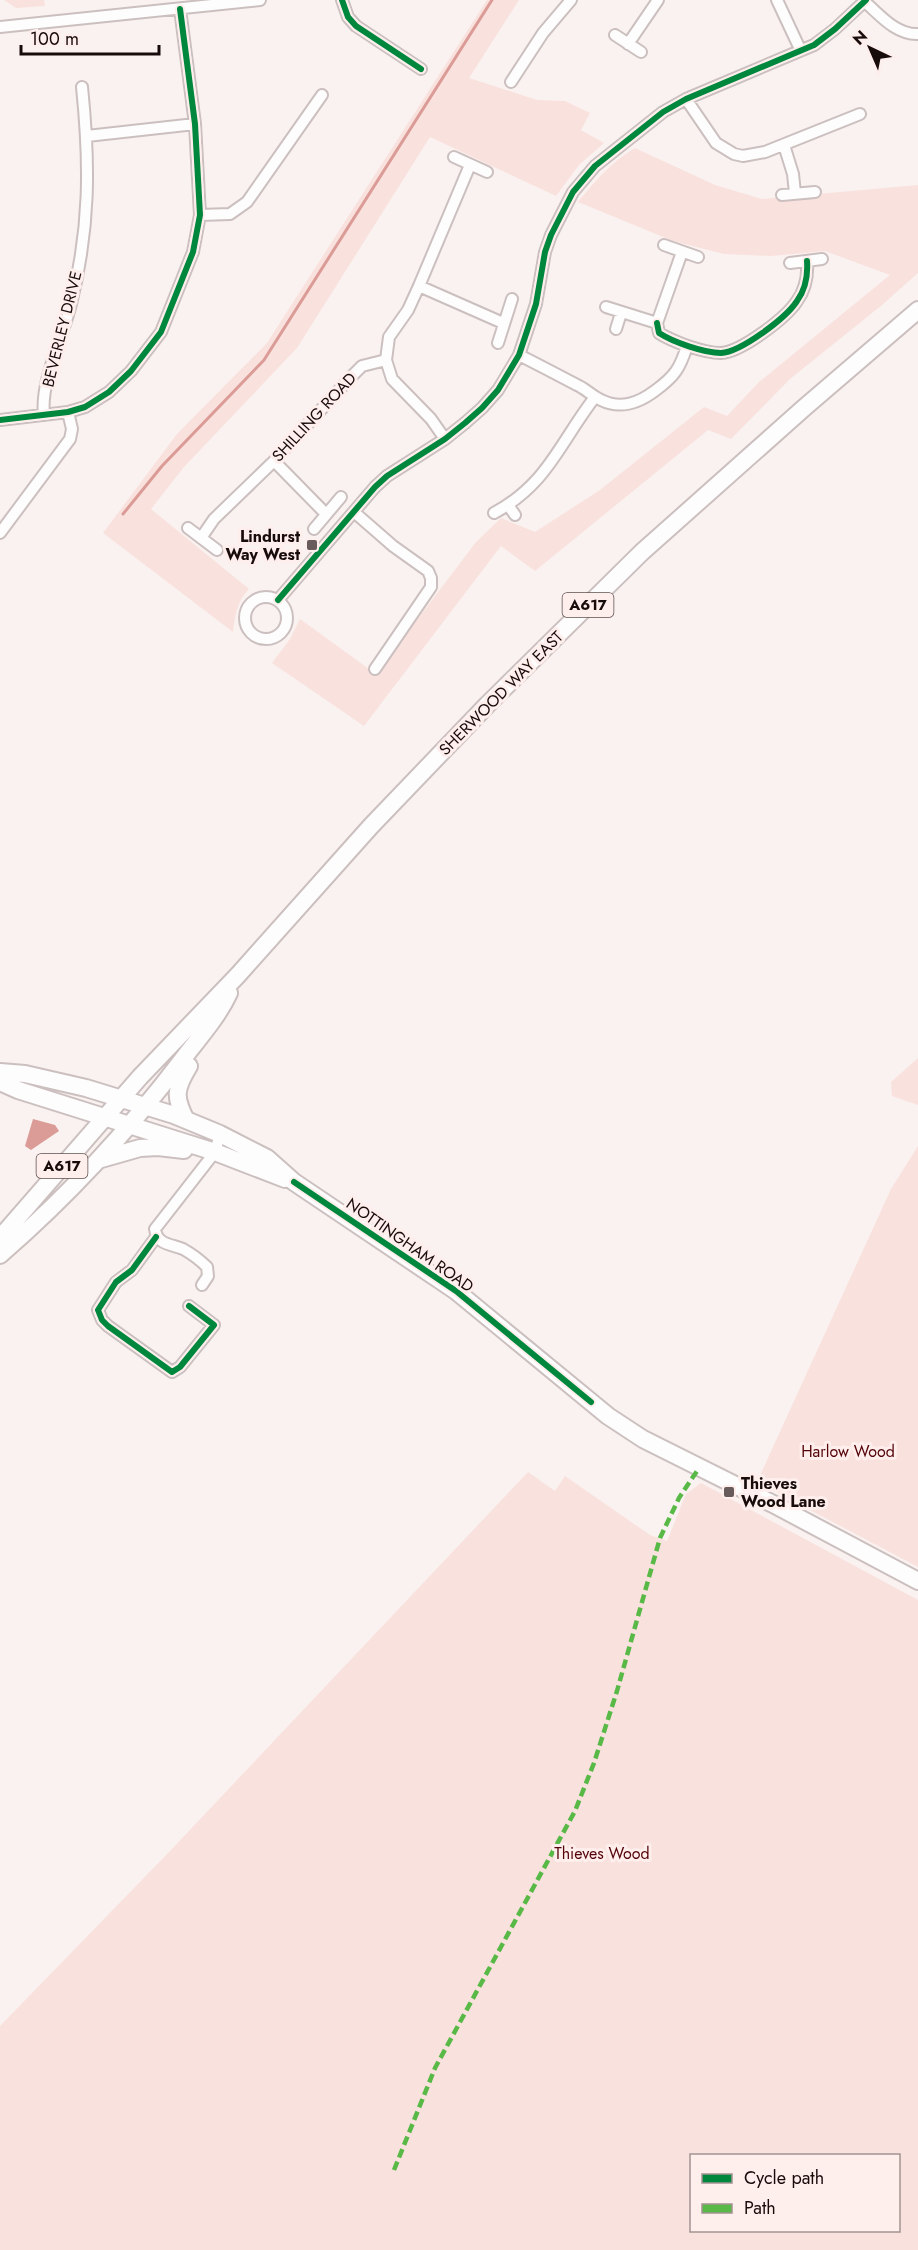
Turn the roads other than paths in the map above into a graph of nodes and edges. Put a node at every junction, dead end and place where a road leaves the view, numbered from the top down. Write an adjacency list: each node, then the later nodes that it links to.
1 (260, 0): 7 (street)
2 (342, 0): 15 (street)
3 (571, 0): 16 (street)
4 (658, 0): 12 (street)
5 (777, 0): 13 (street)
6 (865, 1): 10 (street); 13 (street)
7 (229, 2): 8 (street)
8 (180, 9): 9 (street); 23 (street)
9 (0, 27)
10 (918, 34)
11 (615, 35): 12 (street)
12 (628, 44): 14 (street)
13 (800, 49): 21 (street)
14 (641, 52)
15 (421, 69)
16 (519, 71): 17 (street); 18 (street)
17 (530, 78)
18 (511, 82)
19 (82, 87): 24 (street, BEVERLEY DRIVE)
20 (322, 95): 32 (street)
21 (686, 99): 25 (street); 49 (street)
22 (860, 114): 25 (street)
23 (195, 124): 24 (street); 32 (street)
24 (87, 136): 53 (street, BEVERLEY DRIVE)
25 (784, 145): 30 (street)
26 (454, 157): 27 (street)
27 (471, 165): 28 (street); 39 (street)
28 (487, 172)
29 (815, 192): 30 (street)
30 (795, 194): 31 (street)
31 (782, 195)
32 (200, 215): 52 (street)
33 (664, 245): 34 (street)
34 (682, 252): 35 (street); 45 (street)
35 (698, 257)
36 (822, 259): 37 (street)
37 (807, 261): 38 (street); 48 (street)
38 (790, 263)
39 (420, 286): 44 (street); 50 (street)
40 (512, 299): 44 (street)
41 (606, 307): 43 (street)
42 (918, 310): 70 (highway, SHERWOOD WAY EAST / A617)
43 (621, 313): 45 (street); 46 (street)
44 (503, 323): 47 (street)
45 (657, 323): 48 (street)
46 (616, 329)
47 (498, 343)
48 (687, 346): 51 (street)
49 (519, 355): 51 (street); 55 (street)
50 (386, 360): 55 (street); 56 (street, SHILLING ROAD)
51 (595, 397): 58 (street)
52 (68, 412): 53 (street); 65 (street)
53 (44, 415): 54 (street)
54 (0, 420)
55 (445, 439): 59 (street)
56 (274, 461): 61 (street); 66 (street, SHILLING ROAD)
57 (341, 497): 61 (street)
58 (508, 505): 60 (street); 62 (street)
59 (354, 512): 68 (street); 69 (street)
60 (494, 513)
61 (326, 514): 64 (street)
62 (515, 515)
63 (188, 528): 66 (street)
64 (314, 529)
65 (0, 533)
66 (201, 538): 67 (street)
67 (217, 550)
68 (278, 600): 68 (street)
69 (375, 669)
70 (238, 975): 71 (highway, SHERWOOD WAY EAST / A617); 73 (highway, SHERWOOD WAY EAST / A617)
71 (205, 1030): 73 (highway); 74 (highway)
72 (2, 1075): 73 (highway, NOTTINGHAM ROAD); 73 (highway, NOTTINGHAM ROAD)
73 (125, 1112): 74 (highway, NOTTINGHAM ROAD); 76 (highway, NOTTINGHAM ROAD); 77 (highway, A617); 80 (highway, A617)
74 (186, 1120): 75 (highway, NOTTINGHAM ROAD)
75 (220, 1134): 76 (street); 78 (highway, NOTTINGHAM ROAD)
76 (215, 1152): 77 (highway); 78 (highway, NOTTINGHAM ROAD); 79 (street)
77 (98, 1160): 81 (highway, A617)
78 (294, 1182): 84 (highway, NOTTINGHAM ROAD)
79 (156, 1237): 82 (street); 83 (street)
80 (0, 1238)
81 (0, 1255)
82 (202, 1285)
83 (189, 1306)
84 (918, 1581)

